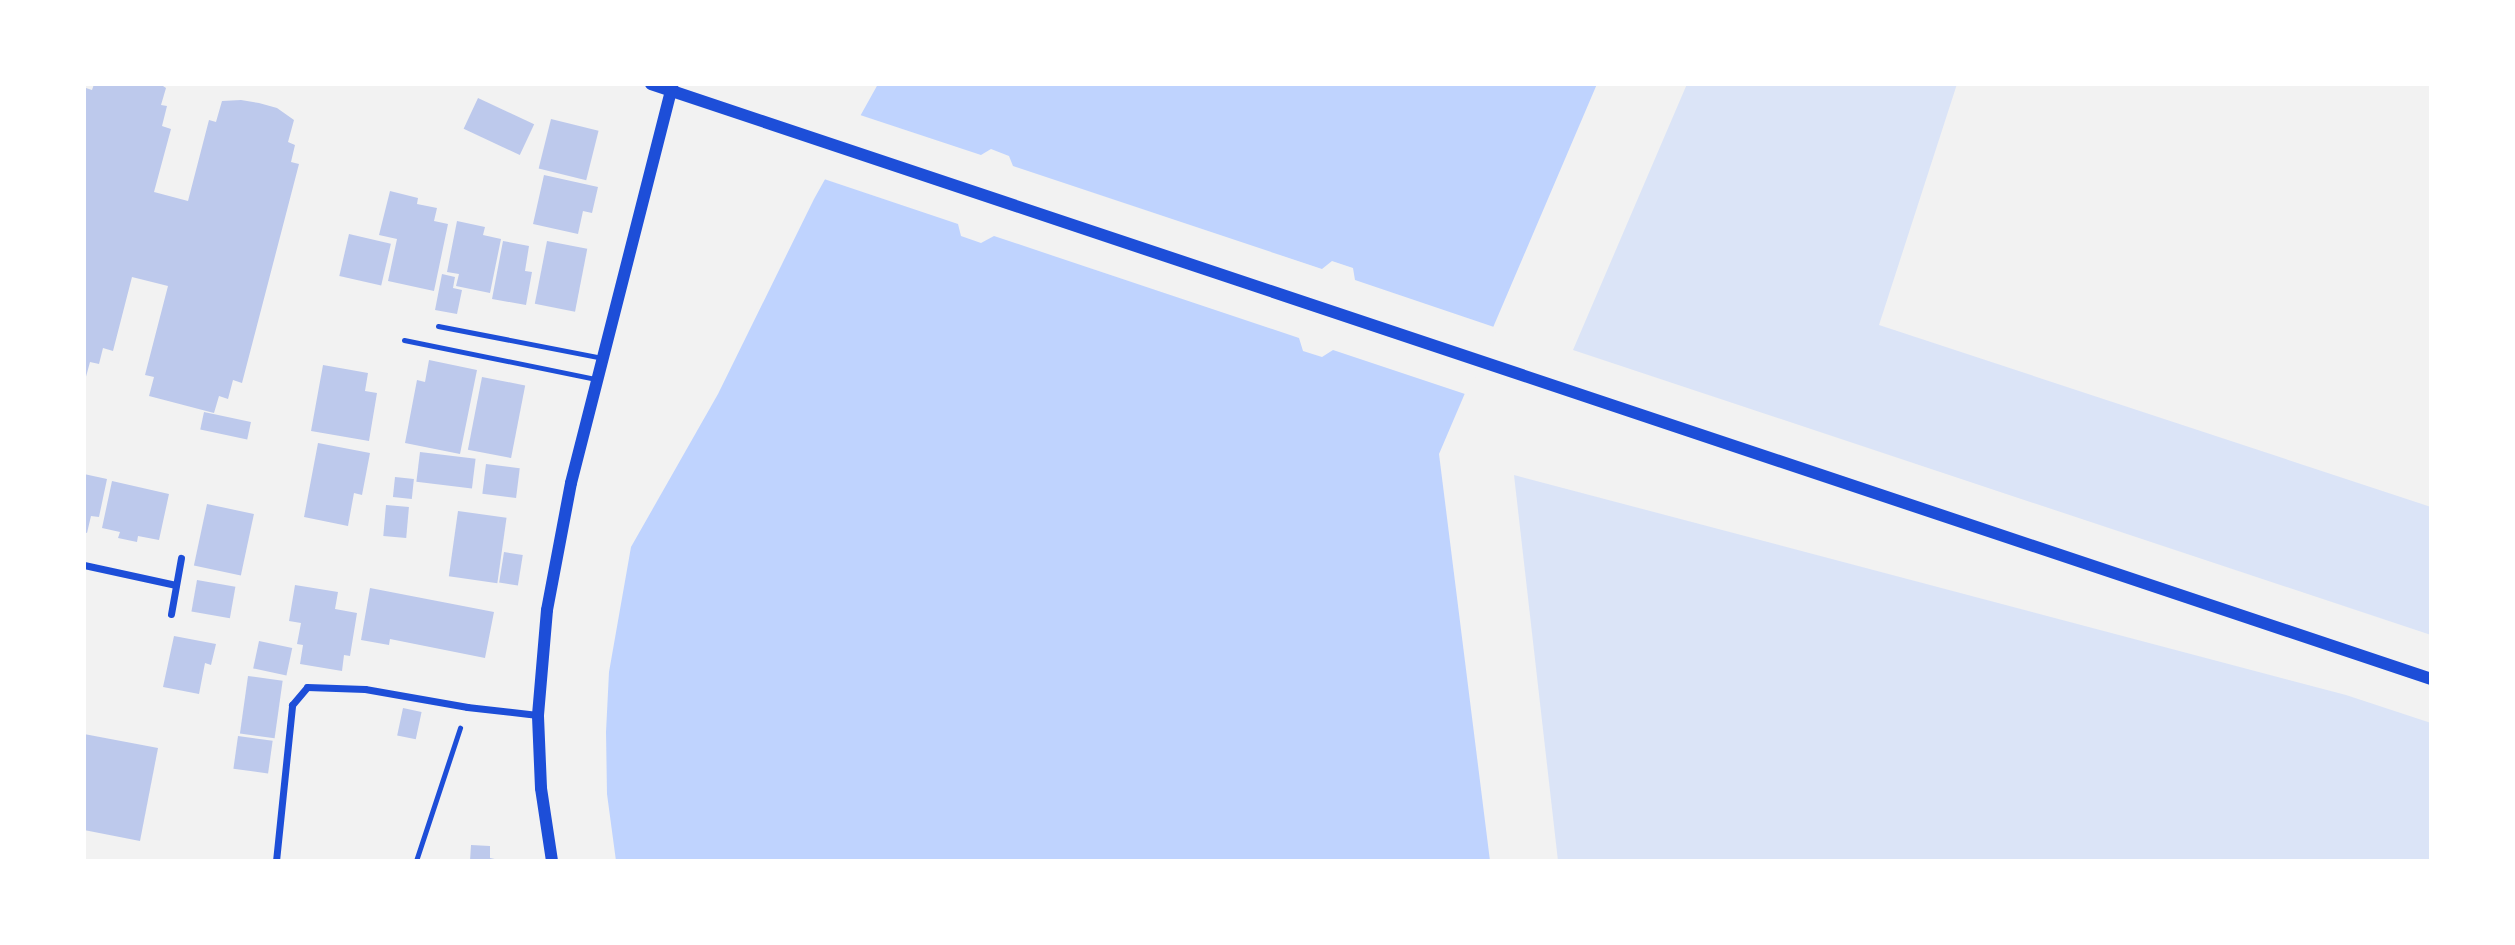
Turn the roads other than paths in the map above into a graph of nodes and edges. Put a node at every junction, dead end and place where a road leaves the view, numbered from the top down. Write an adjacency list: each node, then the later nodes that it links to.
1 (651, 84): 2 (street)
2 (671, 88): 5 (street); 11 (street)
3 (438, 326): 5 (lane)
4 (404, 340): 6 (lane)
5 (602, 359): 6 (street)
6 (596, 379): 12 (street)
7 (181, 558): 9 (street)
8 (84, 565): 9 (street)
9 (176, 585): 10 (street)
10 (171, 614)
11 (2431, 679)
12 (538, 715): 13 (street); 14 (street)
13 (276, 861)
14 (552, 861)

